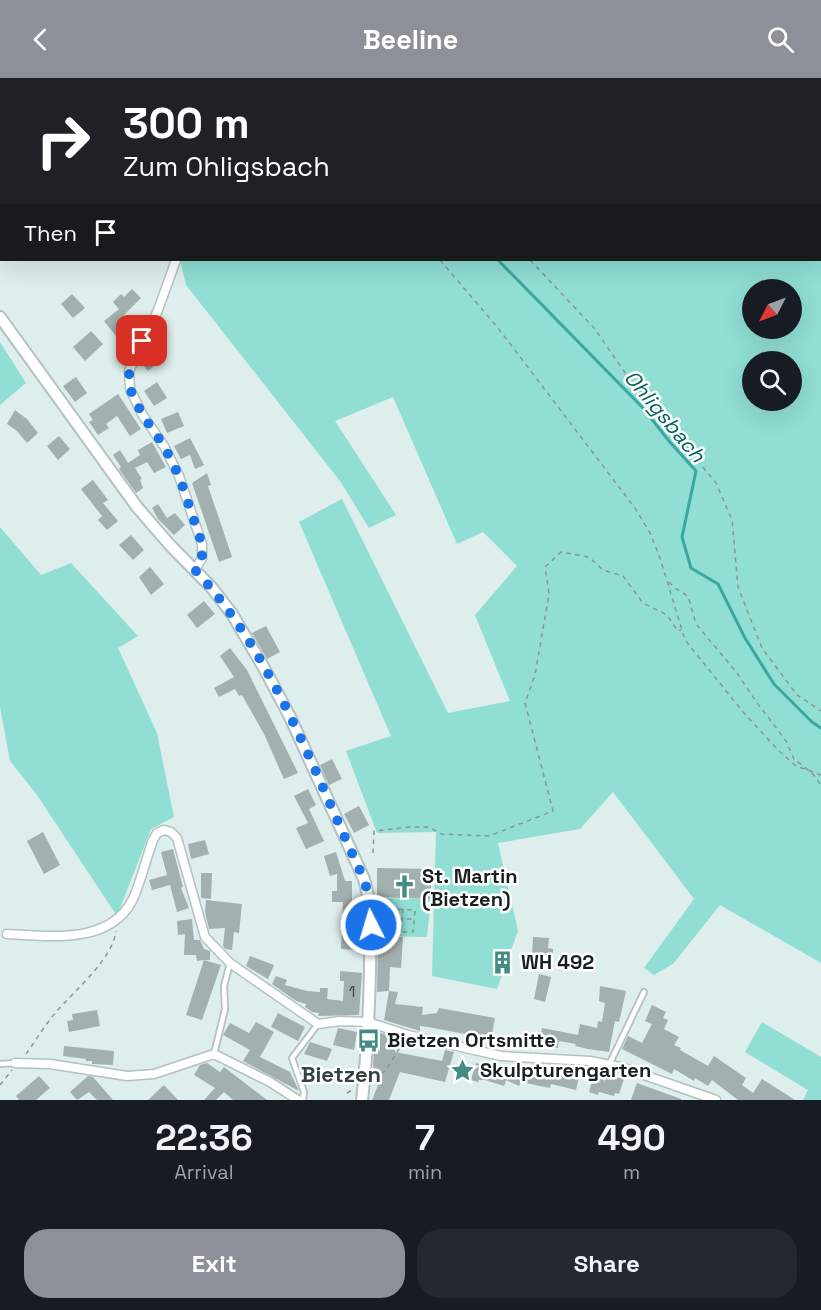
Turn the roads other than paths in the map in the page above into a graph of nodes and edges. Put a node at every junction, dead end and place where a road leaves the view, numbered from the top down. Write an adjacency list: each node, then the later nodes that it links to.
1 (176, 261): 3 (street)
2 (0, 317): 3 (street)
3 (195, 570): 7 (street)
4 (3, 933): 5 (street)
5 (230, 963): 8 (street); 9 (lane)
6 (644, 993): 12 (lane)
7 (368, 1022): 8 (street); 12 (street); 15 (street)
8 (318, 1024): 14 (lane)
9 (214, 1054): 10 (street); 13 (street)
10 (19, 1062): 11 (lane)
11 (0, 1064)
12 (609, 1065): 16 (street)
13 (298, 1100)
14 (303, 1100)
15 (362, 1100)
16 (716, 1100)

